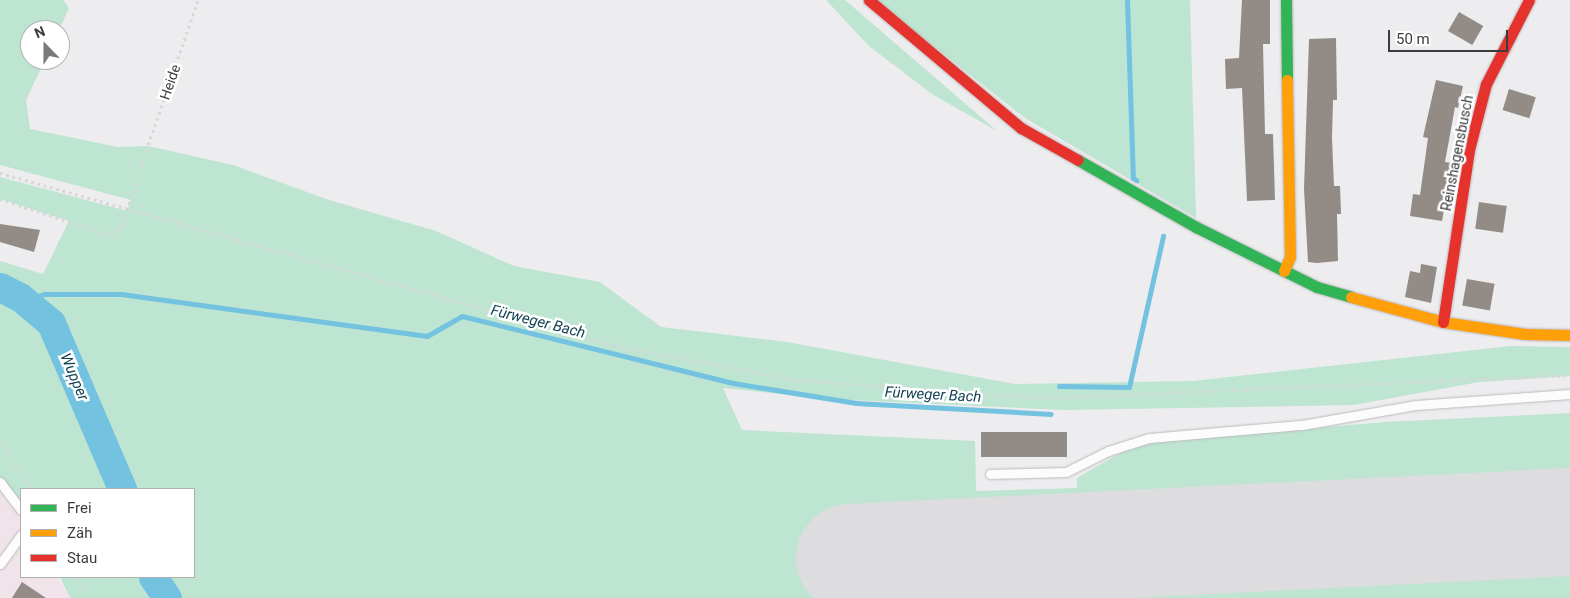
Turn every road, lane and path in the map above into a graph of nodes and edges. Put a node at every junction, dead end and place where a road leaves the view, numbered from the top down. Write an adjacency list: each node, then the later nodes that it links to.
1 (198, 0): 6 (path, Heide, bridge)
2 (869, 0): 7 (street)
3 (1286, 0): 7 (street)
4 (1528, 0): 8 (street, Reinshagensbusch)
5 (0, 173): 10 (path)
6 (0, 199)
7 (1284, 271): 8 (street)
8 (1443, 322): 9 (street)
9 (1570, 335)
10 (1570, 375)
11 (1570, 394): 13 (lane)
12 (0, 443): 15 (path)
13 (990, 474)
14 (0, 482): 16 (lane)
15 (30, 488)
16 (20, 509)
17 (20, 536): 18 (lane)
18 (0, 564)
19 (79, 578): 20 (path)
20 (89, 598)

